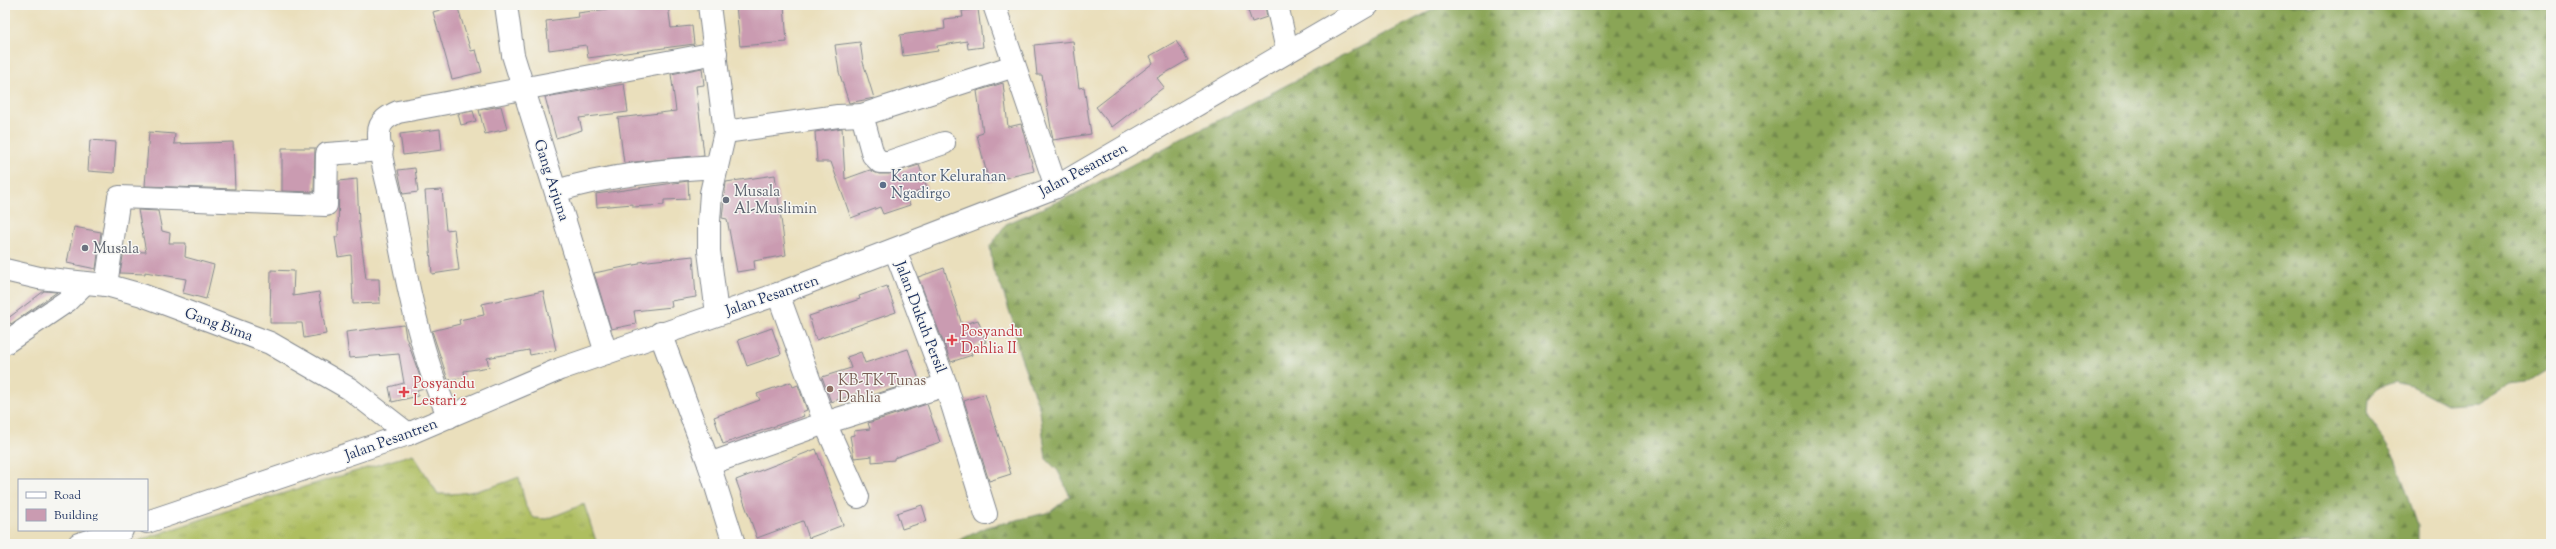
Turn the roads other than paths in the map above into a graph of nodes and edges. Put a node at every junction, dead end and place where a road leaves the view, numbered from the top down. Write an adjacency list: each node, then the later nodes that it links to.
1 (506, 5): 9 (street, Gang Arjuna)
2 (709, 5): 7 (street)
3 (994, 5): 8 (street)
4 (1277, 5): 6 (street)
5 (1368, 5): 6 (street, Jalan Pesantren)
6 (1287, 50): 15 (street, Jalan Pesantren)
7 (716, 53): 9 (street); 11 (street)
8 (1014, 66): 10 (street); 15 (street)
9 (523, 87): 13 (street); 16 (street, Gang Arjuna)
10 (862, 114): 11 (street); 12 (street)
11 (725, 132): 14 (street)
12 (944, 143)
13 (382, 150): 20 (street); 27 (street)
14 (717, 167): 16 (street); 22 (street)
15 (1056, 187): 17 (street, Jalan Pesantren)
16 (556, 191): 25 (street, Gang Arjuna)
17 (895, 250): 21 (street, Jalan Pesantren); 26 (street, Jalan Dukuh Persil)
18 (5, 270): 19 (street, Gang Bima)
19 (85, 283): 20 (street, Gang Bima); 24 (street)
20 (106, 285): 29 (street, Gang Bima)
21 (778, 294): 22 (street, Jalan Pesantren); 28 (street)
22 (717, 314): 23 (street, Jalan Pesantren)
23 (660, 333): 25 (street, Jalan Pesantren); 30 (street)
24 (5, 344)
25 (606, 353): 27 (street, Jalan Pesantren)
26 (946, 385): 28 (street, Jalan Dukuh Persil); 32 (street, Jalan Dukuh Persil)
27 (449, 418): 29 (street, Jalan Pesantren)
28 (825, 423): 30 (street, Jalan Dukuh Persil); 31 (street)
29 (408, 434): 33 (street, Jalan Pesantren)
30 (709, 464): 36 (street)
31 (858, 497)
32 (986, 514)
33 (148, 522)
34 (119, 531): 35 (street)
35 (79, 544)
36 (734, 544)

